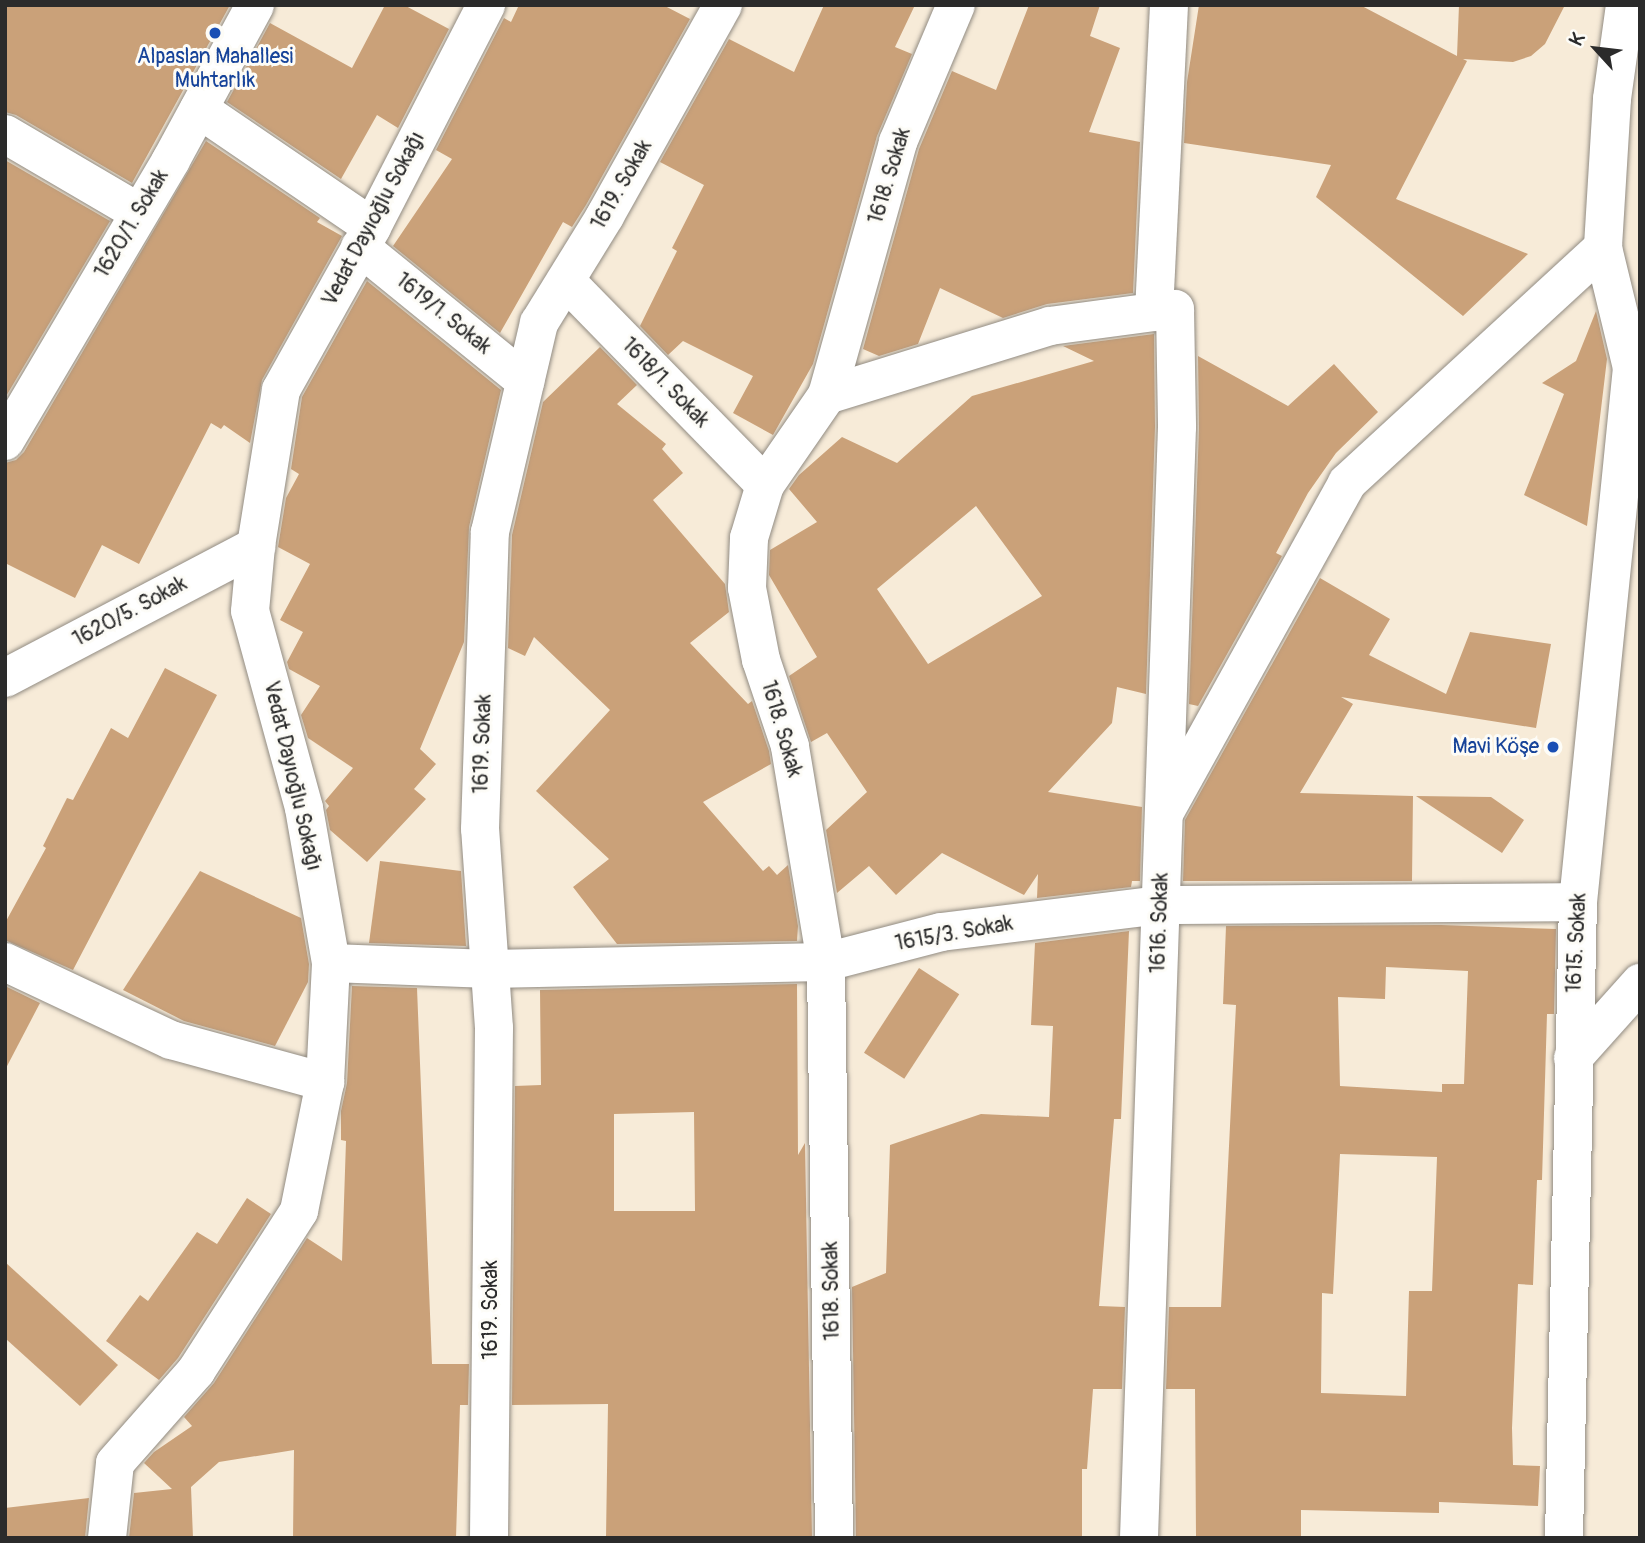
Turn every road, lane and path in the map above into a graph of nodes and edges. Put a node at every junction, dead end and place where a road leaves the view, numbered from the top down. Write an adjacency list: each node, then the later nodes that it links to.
1 (255, 5): 7 (street, 1620/1. Sokak)
2 (486, 5): 10 (street, Vedat Dayıoğlu Sokağı)
3 (723, 5): 12 (street, 1619. Sokak)
4 (956, 5): 16 (street, 1618. Sokak)
5 (1169, 5): 13 (street, 1616. Sokak)
6 (1625, 5): 11 (street, 1615. Sokak)
7 (199, 110): 9 (street, 1620/1. Sokak); 10 (street, 1619/1. Sokak)
8 (5, 134): 9 (street)
9 (138, 212): 17 (street, 1620/1. Sokak)
10 (366, 237): 15 (street, 1619/1. Sokak); 19 (street, Vedat Dayıoğlu Sokağı)
11 (1603, 248): 14 (street, 1615. Sokak); 21 (street)
12 (566, 281): 15 (street, 1619. Sokak); 18 (street, 1618/1. Sokak)
13 (1164, 310): 16 (street); 21 (street, 1616. Sokak)
14 (1636, 360): 22 (street, 1615. Sokak)
15 (526, 381): 27 (street, 1619. Sokak)
16 (827, 396): 18 (street, 1618. Sokak)
17 (5, 441)
18 (765, 485): 25 (street, 1618. Sokak)
19 (256, 546): 20 (street, 1620/5. Sokak); 26 (street, Vedat Dayıoğlu Sokağı)
20 (5, 678)
21 (1163, 815): 23 (street, 1616. Sokak)
22 (1578, 902): 23 (street, 1615/3. Sokak); 29 (street, 1615. Sokak)
23 (1161, 905): 25 (street, 1615/3. Sokak); 34 (street, 1616. Sokak)
24 (5, 962): 30 (street)
25 (826, 962): 27 (street, 1615/3. Sokak); 33 (street, 1618. Sokak)
26 (331, 963): 27 (street, 1615/3. Sokak); 30 (street, Vedat Dayıoğlu Sokağı)
27 (489, 969): 32 (street, 1619. Sokak)
28 (1640, 984): 29 (street)
29 (1573, 1058): 35 (street, 1615. Sokak)
30 (325, 1082): 31 (street, Vedat Dayıoğlu Sokağı)
31 (107, 1538)
32 (489, 1538)
33 (834, 1538)
34 (1139, 1538)
35 (1564, 1538)

